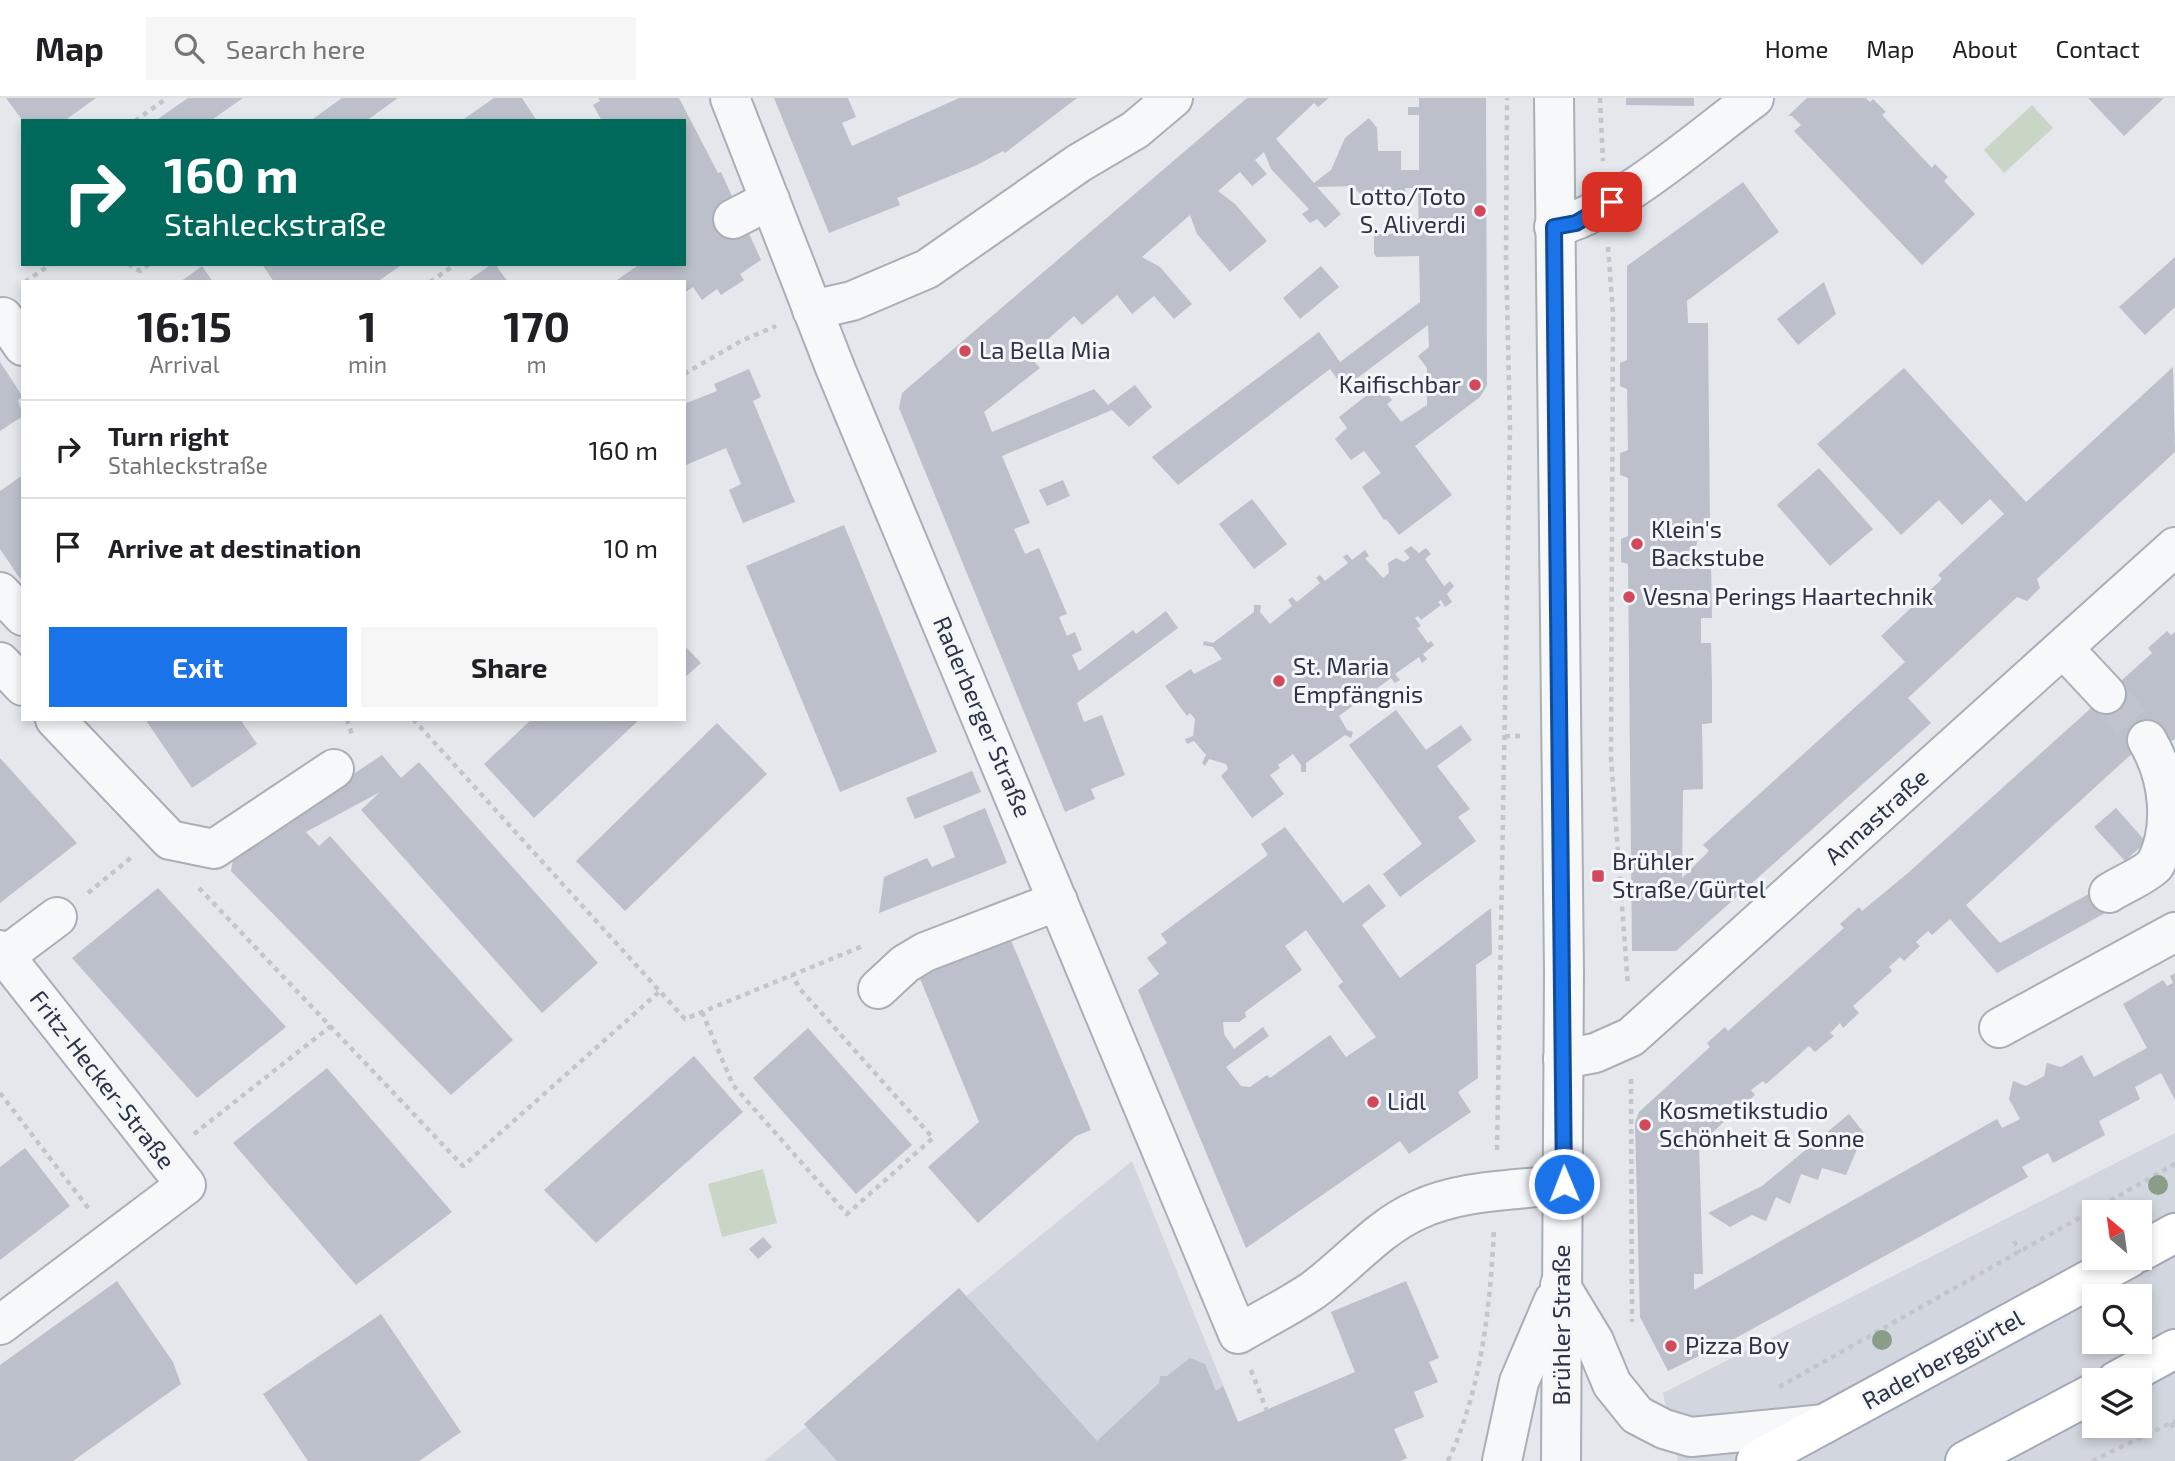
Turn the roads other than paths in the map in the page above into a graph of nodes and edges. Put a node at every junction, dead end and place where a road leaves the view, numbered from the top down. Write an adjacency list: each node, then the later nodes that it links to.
1 (730, 98): 5 (street, Raderberger Straße)
2 (1173, 98): 8 (street)
3 (1554, 98): 7 (street, Brühler Straße)
4 (1754, 98): 7 (street)
5 (770, 200): 6 (street); 8 (street, Raderberger Straße)
6 (733, 219)
7 (1554, 227): 28 (street, Brühler Straße)
8 (812, 310): 22 (street, Raderberger Straße)
9 (0, 319): 10 (street)
10 (21, 343)
11 (2175, 547): 14 (street, Annastraße)
12 (0, 592): 13 (street)
13 (21, 614)
14 (2064, 649): 17 (street); 28 (street, Annastraße)
15 (0, 662): 16 (street)
16 (21, 684)
17 (2106, 694)
18 (57, 721): 20 (street)
19 (2147, 740): 21 (street)
20 (334, 769)
21 (2109, 893)
22 (1058, 901): 26 (street); 29 (street, Raderberger Straße)
23 (57, 918): 25 (street, Fritz-Hecker-Straße)
24 (2175, 932): 27 (street)
25 (2, 953): 34 (street, Fritz-Hecker-Straße)
26 (878, 989)
27 (1999, 1028)
28 (1563, 1059): 29 (street, Brühler Straße)
29 (1564, 1184): 33 (street, Brühler Straße)
30 (2175, 1233): 31 (main road)
31 (2152, 1245)
32 (2107, 1270): 38 (main road, Raderberggürtel)
33 (1560, 1285): 38 (street); 39 (street); 40 (street, Brühler Straße)
34 (0, 1325)
35 (2175, 1349): 36 (main road)
36 (2140, 1368)
37 (2082, 1399): 42 (main road)
38 (1826, 1423): 41 (main road, Raderberggürtel)
39 (1502, 1461)
40 (1561, 1461)
41 (1756, 1461)
42 (1965, 1461)

